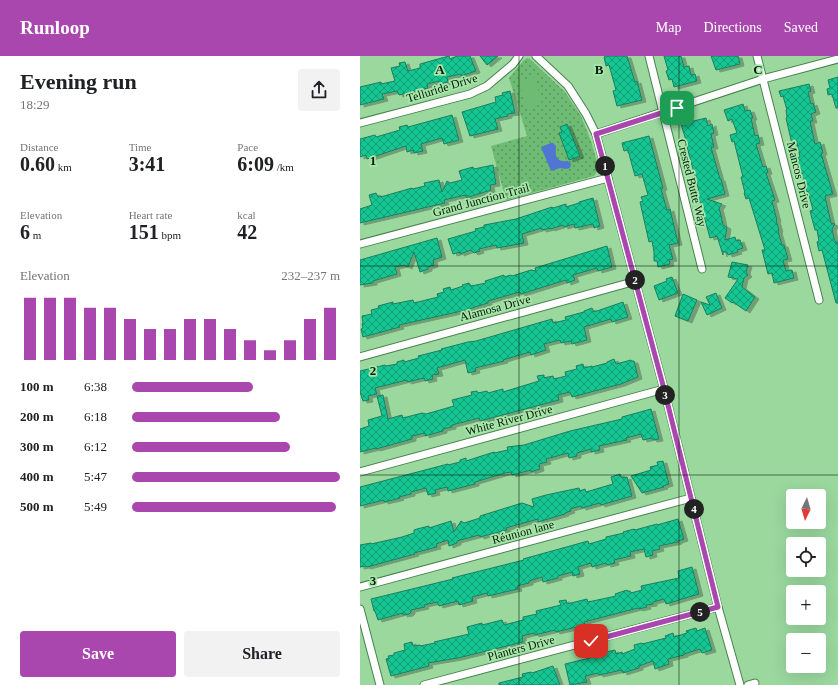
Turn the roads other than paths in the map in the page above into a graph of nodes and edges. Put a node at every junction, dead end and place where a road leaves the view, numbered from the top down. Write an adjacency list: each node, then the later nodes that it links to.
1 (519, 56): 8 (street, Telluride Drive)
2 (536, 56): 9 (street)
3 (649, 56): 7 (street, Crested Butte Way)
4 (757, 56): 6 (street, Mancos Drive)
5 (838, 59): 6 (street)
6 (763, 80): 7 (street); 14 (street, Mancos Drive)
7 (662, 113): 9 (street); 12 (street, Crested Butte Way)
8 (360, 123)
9 (596, 134): 10 (street)
10 (608, 178): 11 (street, Grand Junction Trail); 13 (street)
11 (360, 244)
12 (702, 269)
13 (636, 281): 15 (street, Alamosa Drive); 16 (street)
14 (818, 300)
15 (360, 357)
16 (664, 389): 17 (street, White River Drive); 18 (street)
17 (360, 472)
18 (691, 498): 19 (street, Réunion lane); 20 (street)
19 (360, 587)
20 (718, 607): 23 (street, Planters Drive); 24 (street)
21 (360, 609): 22 (street)
22 (380, 685)
23 (424, 685)
24 (740, 685)

